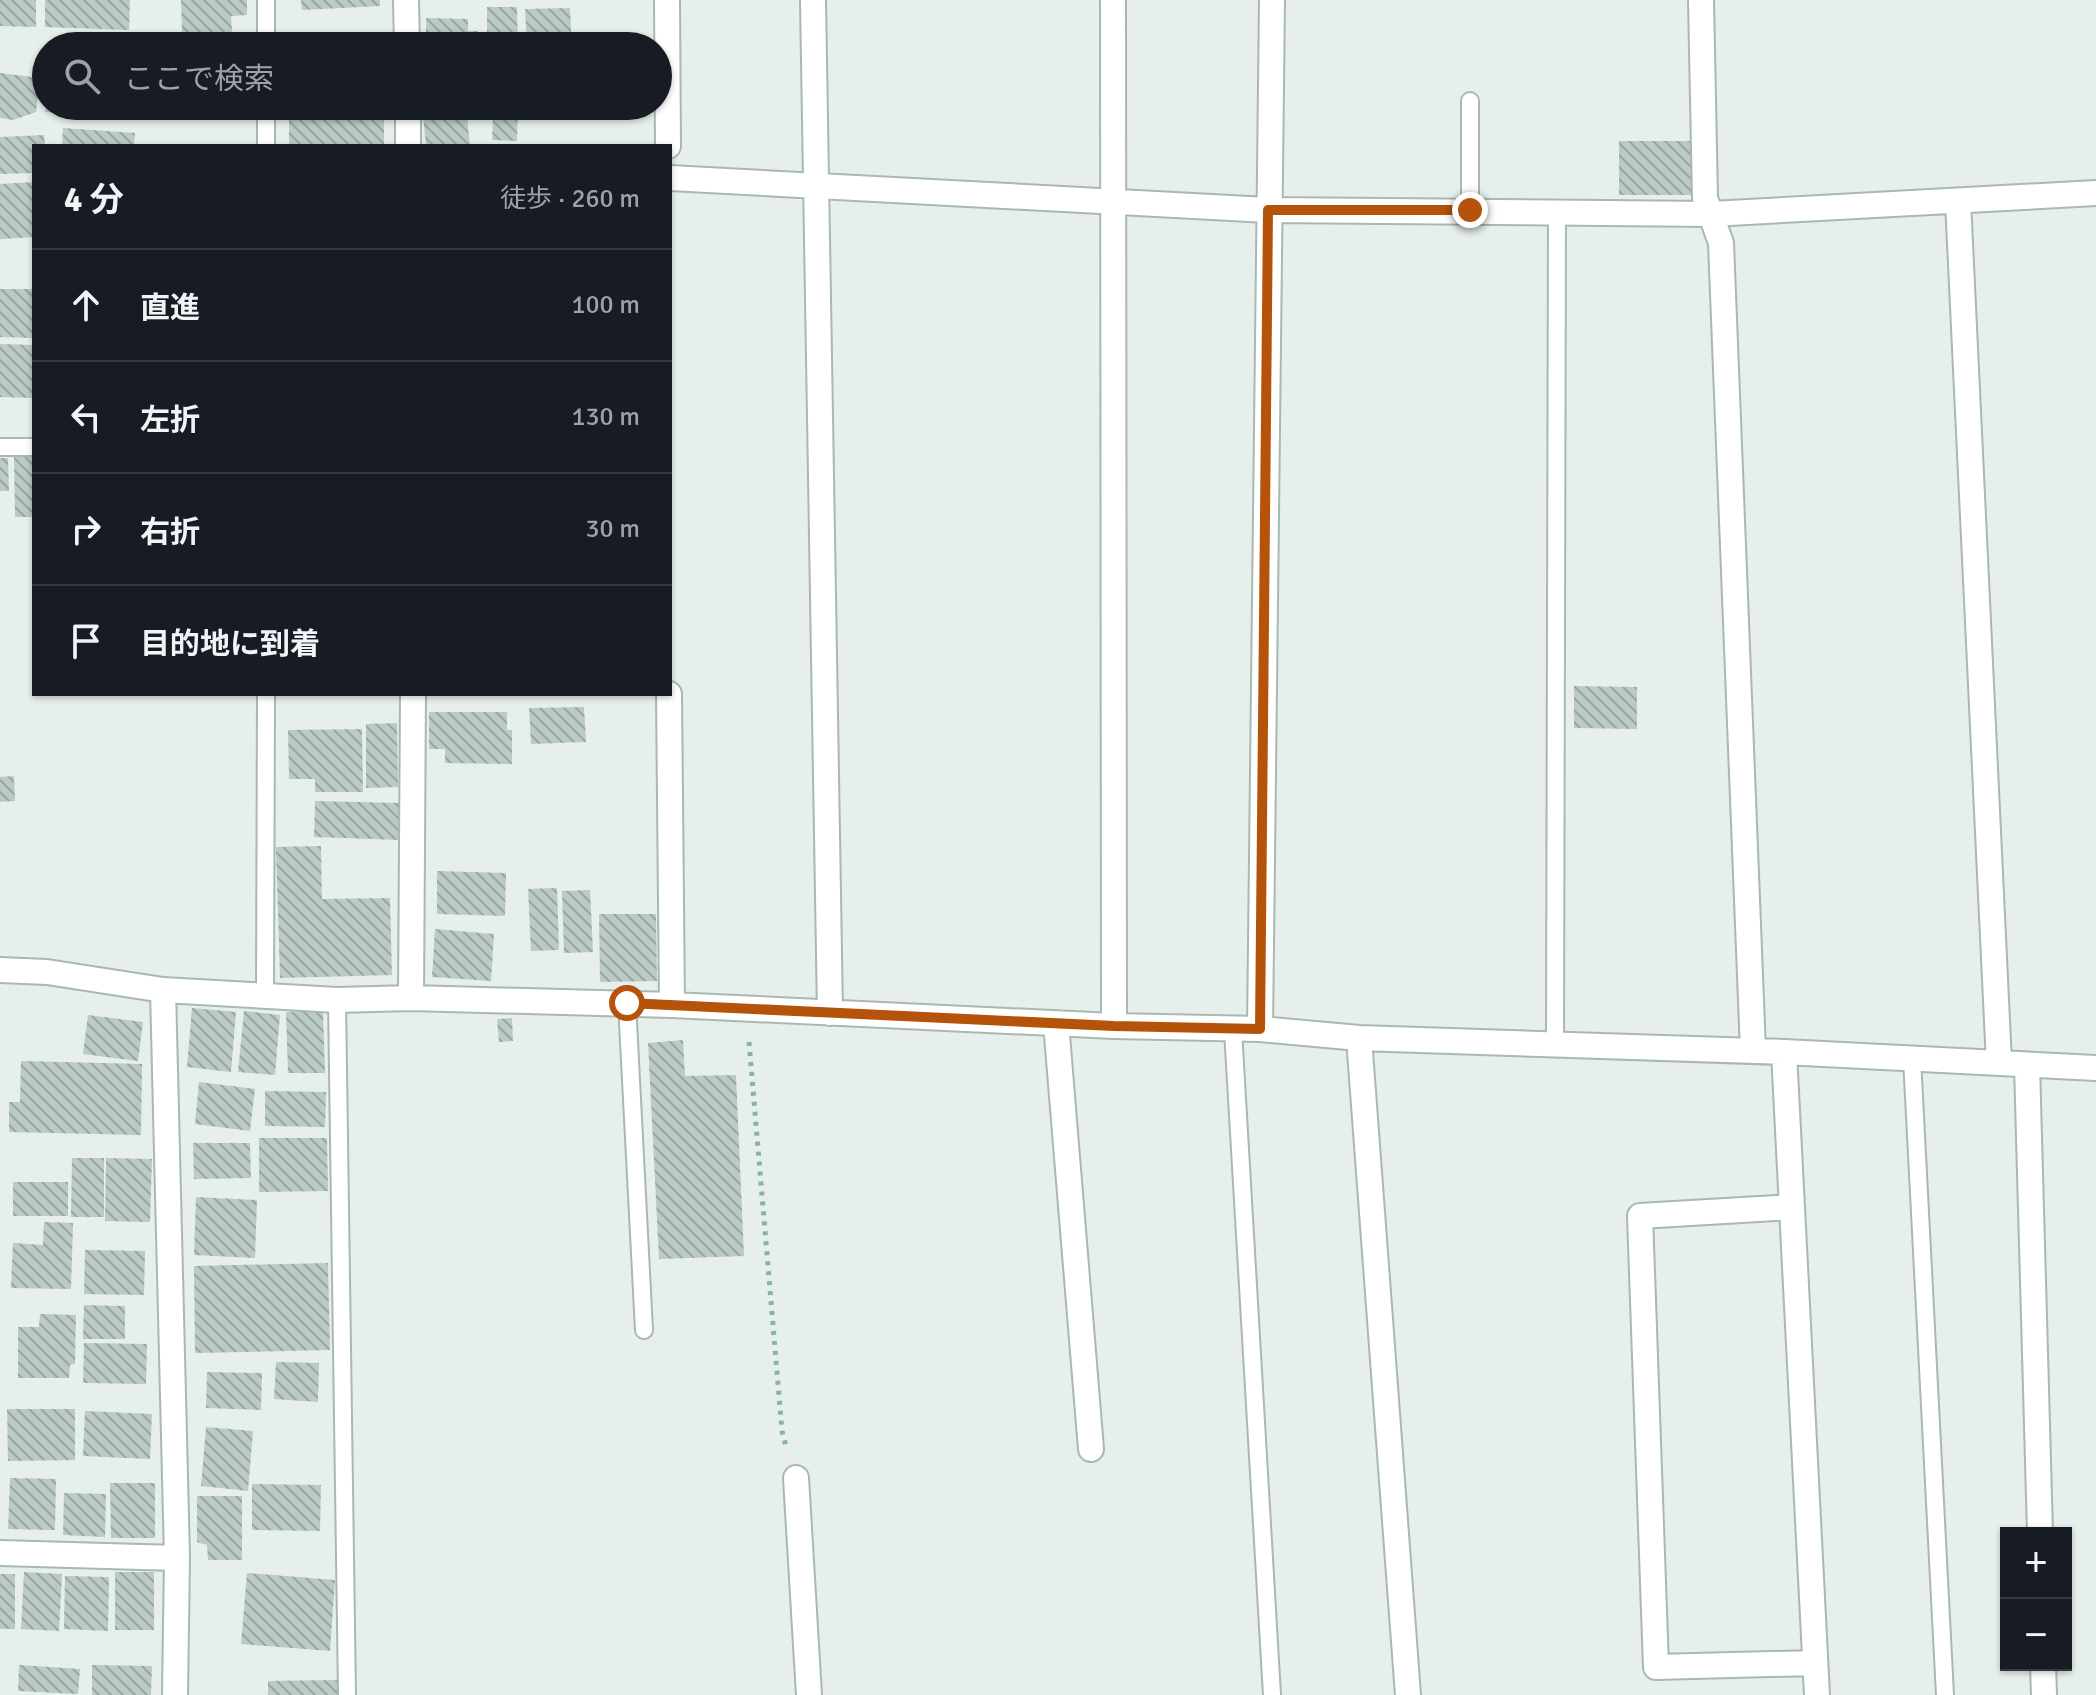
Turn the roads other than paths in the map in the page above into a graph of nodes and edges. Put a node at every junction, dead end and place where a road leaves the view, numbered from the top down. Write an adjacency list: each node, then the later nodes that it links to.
1 (266, 0): 8 (lane)
2 (406, 0): 9 (street)
3 (667, 0): 10 (street)
4 (813, 0): 19 (street)
5 (1113, 0): 21 (street)
6 (1272, 0): 23 (street)
7 (1701, 0): 26 (street)
8 (266, 32)
9 (407, 32)
10 (667, 32)
11 (1470, 101): 24 (lane)
12 (266, 120): 15 (lane)
13 (408, 120): 16 (street)
14 (668, 120): 17 (street)
15 (266, 144)
16 (408, 144)
17 (668, 144)
18 (672, 178): 19 (street)
19 (817, 186): 21 (street); 39 (street)
20 (2096, 193): 22 (street)
21 (1112, 200): 23 (street); 41 (street)
22 (1958, 201): 26 (street); 49 (street)
23 (1268, 210): 24 (street); 42 (street)
24 (1470, 210): 25 (street)
25 (1557, 212): 26 (street); 45 (lane)
26 (1711, 214): 46 (street)
27 (0, 447): 28 (lane)
28 (32, 447)
29 (266, 696): 34 (lane)
30 (413, 696): 35 (street)
31 (669, 696): 38 (street)
32 (0, 970): 33 (street)
33 (163, 990): 34 (street); 58 (street)
34 (265, 995): 36 (street)
35 (411, 998): 36 (street); 37 (street)
36 (337, 1000): 62 (lane)
37 (627, 1003): 38 (street); 53 (lane)
38 (672, 1005): 39 (street)
39 (830, 1013): 40 (street)
40 (1056, 1023): 41 (street); 54 (street)
41 (1114, 1026): 43 (street)
42 (1260, 1029): 43 (street); 44 (street)
43 (1233, 1030): 64 (lane)
44 (1359, 1038): 45 (street); 65 (street)
45 (1555, 1044): 46 (street)
46 (1753, 1051): 47 (street)
47 (1784, 1052): 48 (street); 52 (street)
48 (1912, 1058): 49 (street); 67 (lane)
49 (1999, 1063): 50 (street)
50 (2027, 1065): 51 (street); 56 (street)
51 (2096, 1068)
52 (1791, 1207): 59 (street); 59 (street)
53 (644, 1330)
54 (1091, 1449)
55 (796, 1478): 63 (street)
56 (2040, 1527)
57 (0, 1553): 58 (street)
58 (177, 1558): 61 (street)
59 (1814, 1663): 66 (street)
60 (2043, 1671): 68 (street)
61 (175, 1695)
62 (347, 1695)
63 (809, 1695)
64 (1272, 1695)
65 (1408, 1695)
66 (1817, 1695)
67 (1945, 1695)
68 (2044, 1695)

